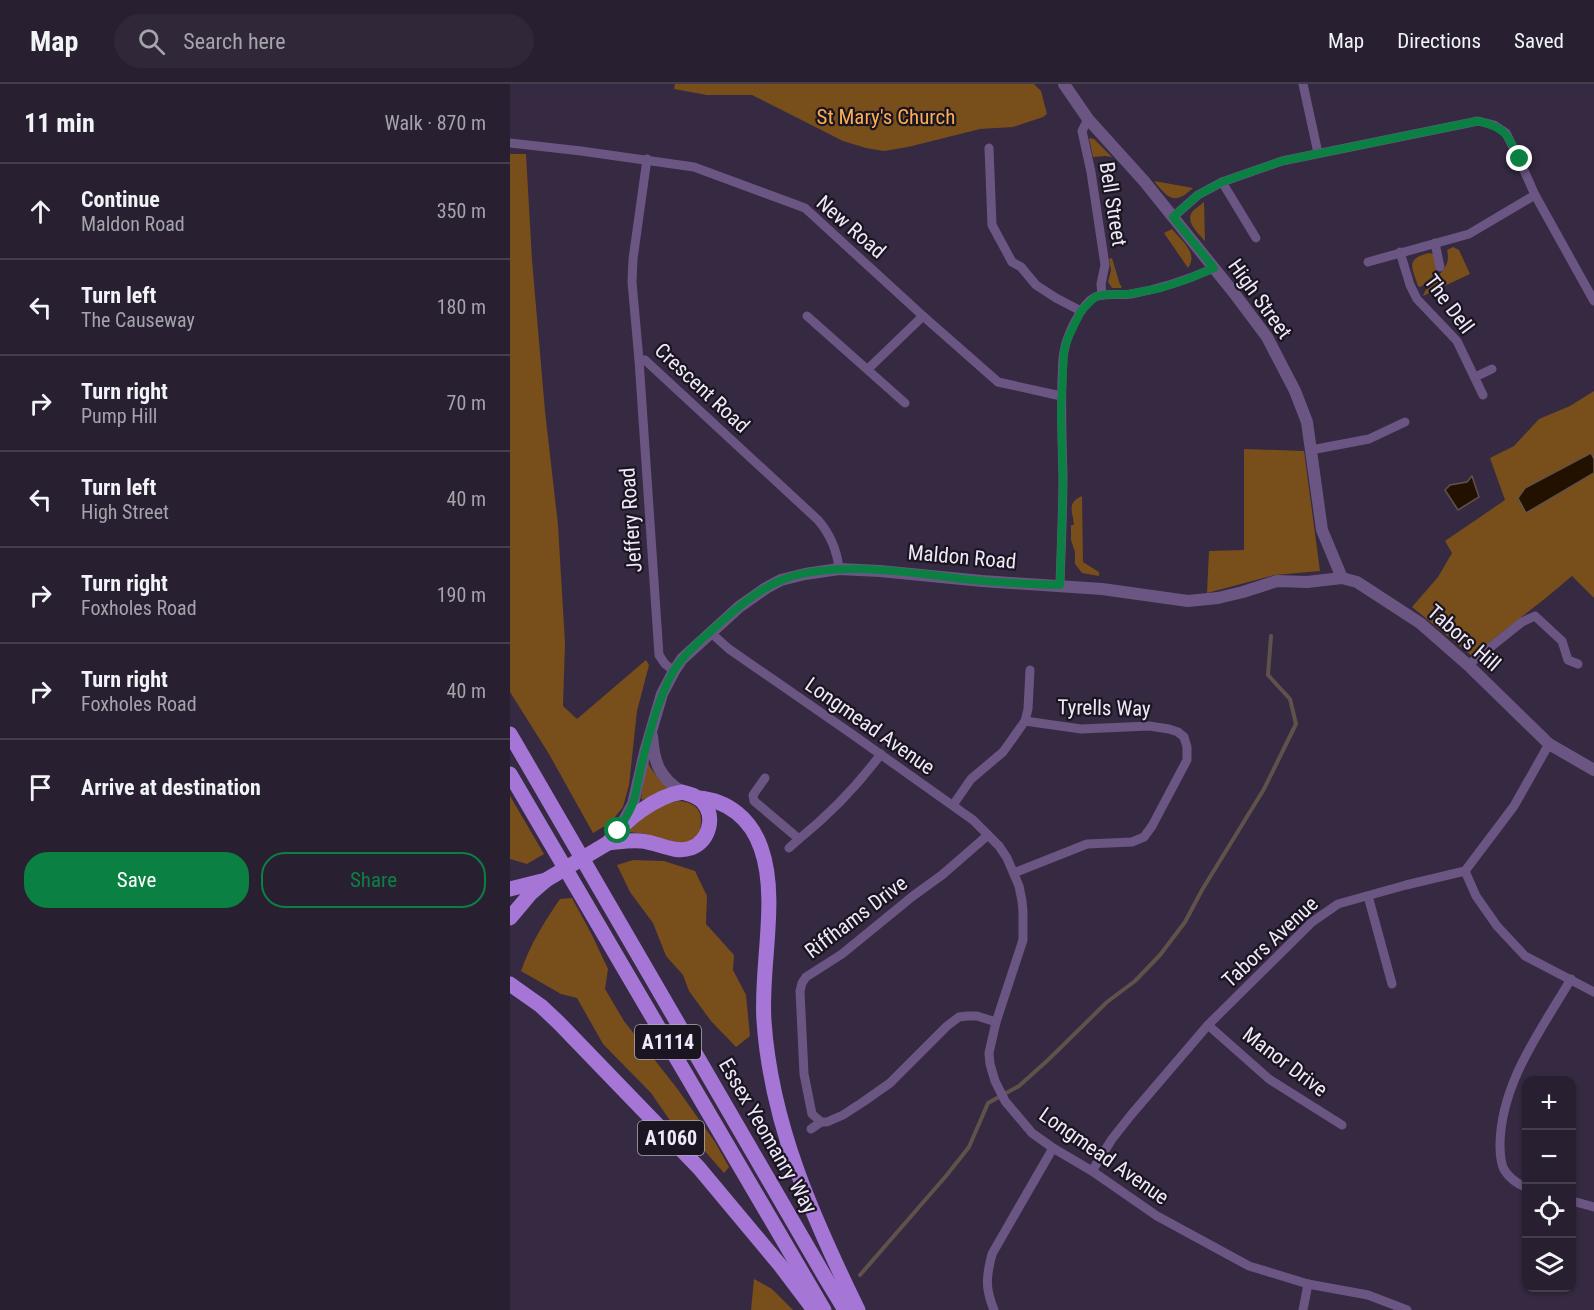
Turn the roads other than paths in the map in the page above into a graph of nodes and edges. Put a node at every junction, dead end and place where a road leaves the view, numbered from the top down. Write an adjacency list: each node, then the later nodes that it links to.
1 (1064, 84): 3 (street, High Street)
2 (1303, 84): 6 (street)
3 (1088, 119): 10 (street, High Street); 17 (street, Bell Street)
4 (510, 143): 7 (street, New Road)
5 (989, 148): 19 (street)
6 (1318, 153): 8 (street); 9 (street)
7 (647, 159): 21 (street, New Road); 22 (street, Crescent Road)
8 (1222, 182): 10 (street); 11 (street)
9 (1535, 195): 12 (street, The Dell); 18 (street)
10 (1173, 217): 16 (street, High Street)
11 (1256, 238)
12 (1434, 243): 13 (street, The Dell); 15 (street, The Dell)
13 (1400, 252): 14 (street, The Dell); 25 (street, The Dell)
14 (1368, 262)
15 (1440, 267)
16 (1214, 268): 17 (street); 30 (street, High Street)
17 (1102, 295): 19 (street)
18 (1594, 301)
19 (1081, 311): 27 (street)
20 (807, 316): 23 (street)
21 (923, 316): 23 (street); 27 (street, New Road)
22 (639, 360): 31 (street, Crescent Road); 38 (street, Jeffery Road)
23 (868, 369): 28 (street)
24 (1492, 369): 25 (street)
25 (1475, 377): 26 (street, The Dell)
26 (1483, 395)
27 (1061, 396): 33 (street)
28 (905, 403)
29 (1405, 422): 30 (street)
30 (1311, 450): 32 (street, High Street)
31 (839, 569): 33 (street, Maldon Road); 34 (street, Maldon Road)
32 (1342, 578): 33 (street, Maldon Road); 36 (street, Tabors Hill)
33 (1060, 585)
34 (710, 632): 38 (street, Maldon Road); 43 (street, Longmead Avenue)
35 (1578, 664): 36 (street)
36 (1468, 665): 42 (street, Tabors Hill)
37 (1030, 670): 39 (street, Tyrells Way)
38 (674, 671): 40 (street, Maldon Road)
39 (1025, 721): 49 (street, Tyrells Way); 56 (street, Tyrells Way)
40 (651, 729): 47 (street, Maldon Road); 50 (street, Maldon Road)
41 (510, 734): 78 (main road, Essex Yeomanry Way / A1114)
42 (1550, 744): 44 (street, Tabors Hill); 55 (street)
43 (881, 754): 49 (street, Longmead Avenue); 52 (street)
44 (1594, 770)
45 (510, 774): 77 (main road, Essex Yeomanry Way / A1114)
46 (765, 778): 52 (street)
47 (682, 792): 48 (main road, Maldon Road); 50 (main road, Maldon Road)
48 (698, 798): 53 (main road, Maldon Road); 79 (main road)
49 (952, 805): 51 (street, Longmead Avenue)
50 (618, 831): 53 (main road, Maldon Road)
51 (988, 835): 56 (street, Longmead Avenue); 67 (street, Riffhams Drive)
52 (799, 838): 54 (street)
53 (608, 843): 57 (main road, Maldon Road, bridge)
54 (789, 848)
55 (1464, 871): 59 (street, Tabors Avenue); 61 (street)
56 (1014, 873): 65 (street, Longmead Avenue)
57 (546, 880): 58 (main road, Maldon Road); 60 (main road, Maldon Road)
58 (510, 889)
59 (1368, 896): 63 (street); 66 (street, Tabors Avenue)
60 (510, 918)
61 (1570, 980): 64 (street); 72 (street)
62 (510, 984): 76 (main road, A1060)
63 (1392, 984)
64 (1594, 992)
65 (996, 1022): 67 (street); 70 (street, Longmead Avenue)
66 (1208, 1025): 68 (street, Manor Drive); 71 (street, Tabors Avenue)
67 (821, 1122): 69 (street)
68 (1342, 1125)
69 (811, 1129)
70 (1053, 1148): 71 (street, Longmead Avenue); 80 (street)
71 (1092, 1171): 75 (street, Longmead Avenue)
72 (1522, 1185)
73 (1576, 1202): 74 (street)
74 (1594, 1207)
75 (1308, 1284): 81 (street); 82 (street, Longmead Avenue)
76 (814, 1310)
77 (824, 1310)
78 (845, 1310)
79 (858, 1310)
80 (994, 1310)
81 (1303, 1310)
82 (1407, 1310)

